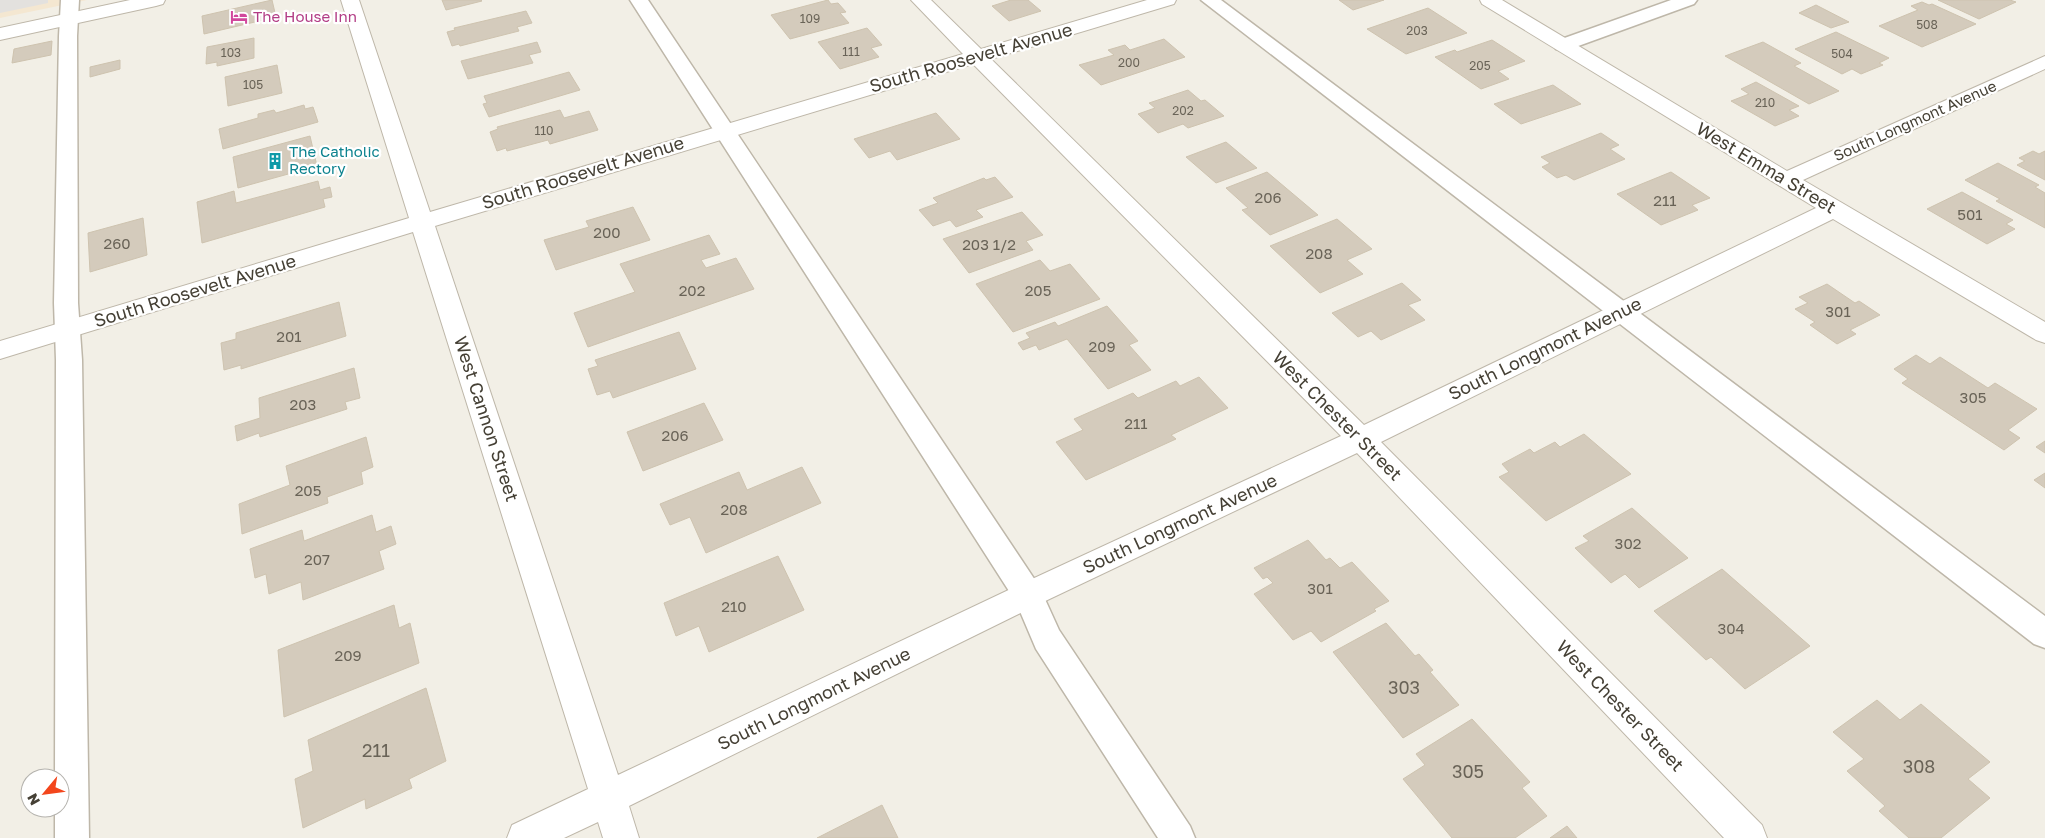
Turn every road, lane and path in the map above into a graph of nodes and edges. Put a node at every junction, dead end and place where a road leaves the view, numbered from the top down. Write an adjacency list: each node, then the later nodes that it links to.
1 (156, 0): 9 (street)
2 (350, 0): 17 (street, West Cannon Street)
3 (638, 0): 14 (lane)
4 (920, 0): 12 (street, West Chester Street)
5 (1167, 0): 12 (street, South Roosevelt Avenue)
6 (1210, 0): 18 (lane)
7 (1489, 0): 11 (street, West Emma Street)
8 (1688, 0): 11 (lane)
9 (69, 10): 10 (street); 19 (lane)
10 (0, 34)
11 (1563, 45): 15 (street, West Emma Street)
12 (977, 56): 14 (street, South Roosevelt Avenue); 22 (street, West Chester Street)
13 (2045, 62): 15 (street, South Longmont Avenue)
14 (724, 132): 17 (street, South Roosevelt Avenue); 23 (lane)
15 (1785, 180): 16 (street, West Emma Street)
16 (1834, 209): 18 (street, South Longmont Avenue); 20 (street, West Emma Street)
17 (421, 222): 19 (street, South Roosevelt Avenue); 25 (street, West Cannon Street)
18 (1623, 312): 22 (street, South Longmont Avenue); 24 (lane)
19 (69, 329): 21 (street, South Roosevelt Avenue); 26 (lane)
20 (2045, 334)
21 (0, 350)
22 (1361, 439): 23 (street, South Longmont Avenue); 30 (street, West Chester Street)
23 (1028, 595): 25 (street, South Longmont Avenue); 29 (lane)
24 (2045, 634)
25 (608, 798): 27 (street, South Longmont Avenue); 28 (street, West Cannon Street)
26 (72, 838)
27 (525, 838)
28 (621, 838)
29 (1178, 838)
30 (1749, 838)

